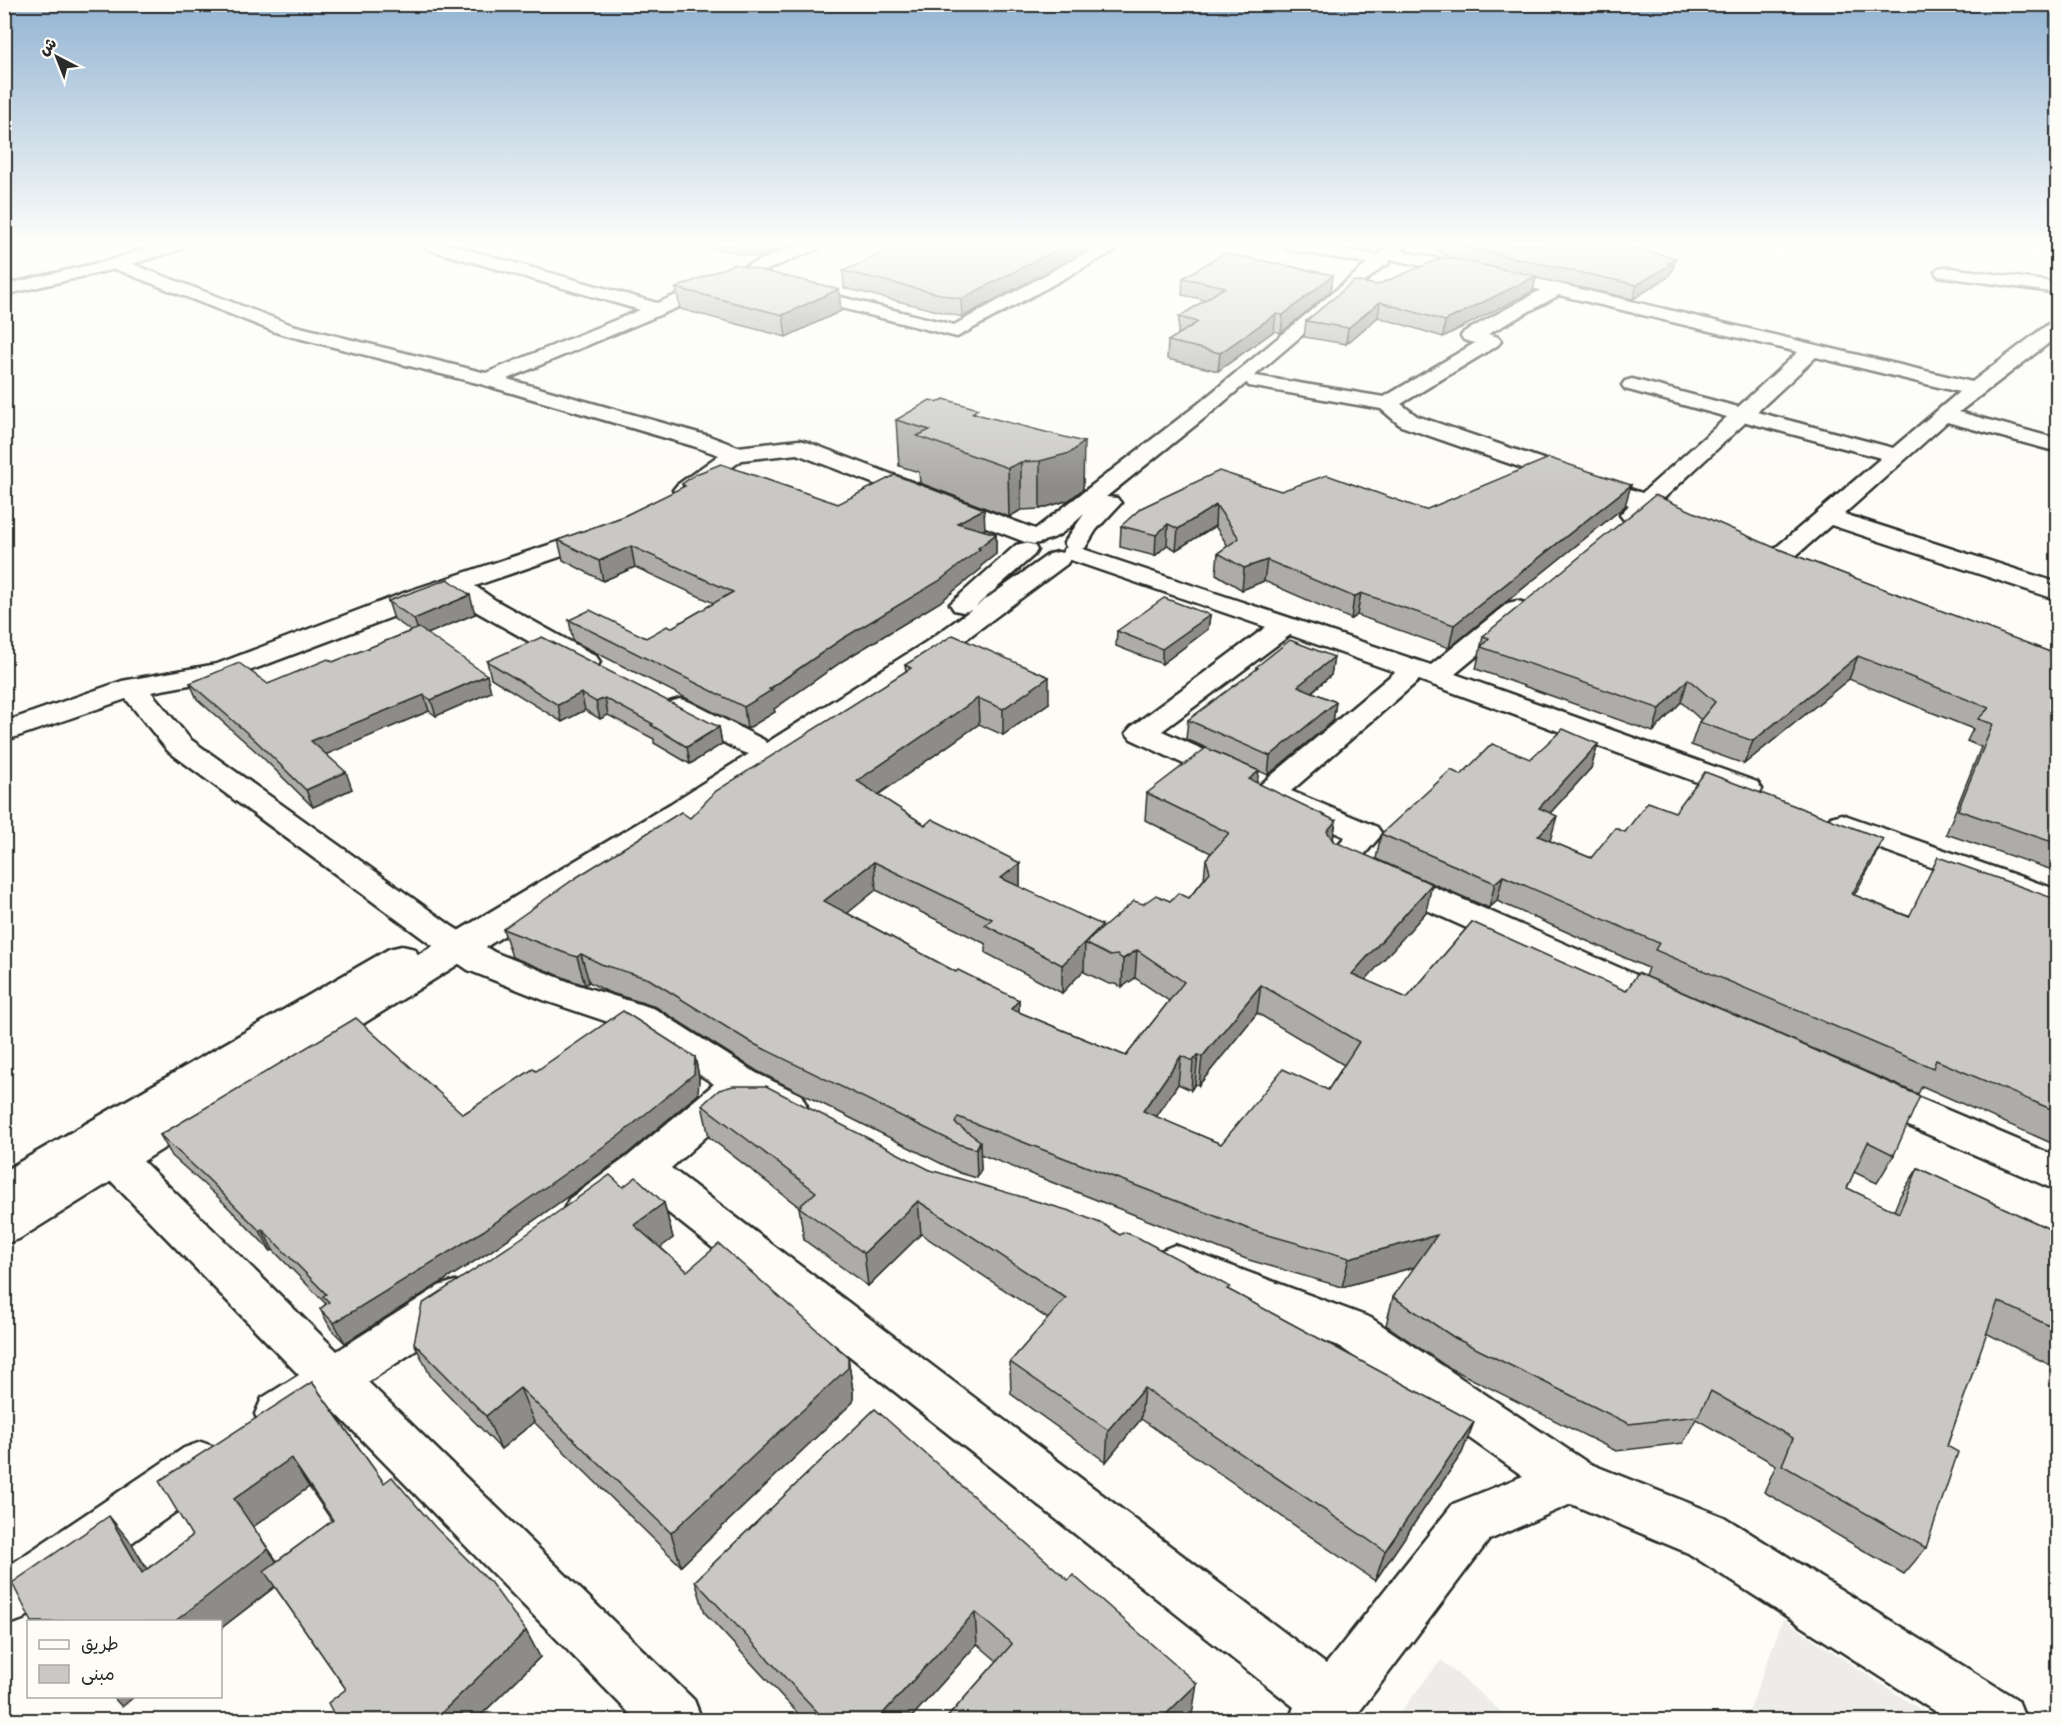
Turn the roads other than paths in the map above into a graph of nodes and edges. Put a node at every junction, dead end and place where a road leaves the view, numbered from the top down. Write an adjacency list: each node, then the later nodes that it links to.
1 (276, 326): 11 (street)
2 (618, 326): 11 (street)
3 (935, 326): 4 (street)
4 (967, 326)
5 (1302, 326): 27 (street)
6 (1321, 326): 12 (street)
7 (1490, 326): 15 (street)
8 (1706, 326): 10 (street)
9 (2058, 326): 14 (street)
10 (1811, 351): 14 (street); 17 (street)
11 (488, 380): 19 (street)
12 (1256, 382): 15 (street); 27 (street)
13 (1632, 385): 17 (street)
14 (1974, 389): 16 (street)
15 (1387, 404): 22 (street)
16 (1943, 414): 18 (street); 20 (street)
17 (1742, 415): 20 (street); 22 (street)
18 (2058, 446)
19 (736, 454): 21 (street); 27 (street)
20 (1897, 456): 23 (street)
21 (668, 501)
22 (1647, 502): 25 (street); 26 (street)
23 (1828, 516): 28 (street); 30 (street)
24 (622, 526): 29 (street)
25 (1711, 532)
26 (1610, 533)
27 (1052, 546): 32 (street); 33 (street)
28 (1775, 560)
29 (456, 584): 34 (street); 36 (street)
30 (2058, 592)
31 (1536, 593): 35 (street)
32 (960, 619): 39 (street); 44 (street)
33 (1286, 626): 35 (street); 40 (street)
34 (608, 672)
35 (1425, 673): 40 (street); 41 (street)
36 (132, 687): 38 (street); 44 (street)
37 (656, 695): 39 (street)
38 (4, 732)
39 (753, 746): 44 (street)
40 (1271, 792): 45 (street)
41 (1769, 797)
42 (1813, 813): 43 (street)
43 (2058, 902)
44 (451, 941): 47 (street); 49 (street)
45 (1700, 1017)
46 (1840, 1079): 51 (street)
47 (742, 1083): 48 (street); 50 (street)
48 (824, 1126)
49 (105, 1149): 52 (street); 53 (street); 57 (street)
50 (642, 1169): 54 (street); 60 (street)
51 (2058, 1175)
52 (4, 1192)
53 (4, 1226)
54 (555, 1232)
55 (1143, 1251): 58 (street)
56 (487, 1279): 57 (street)
57 (332, 1380): 59 (street); 61 (street)
58 (1571, 1480): 60 (street); 62 (street)
59 (4, 1600)
60 (1325, 1712)
61 (674, 1720)
62 (1998, 1720)

